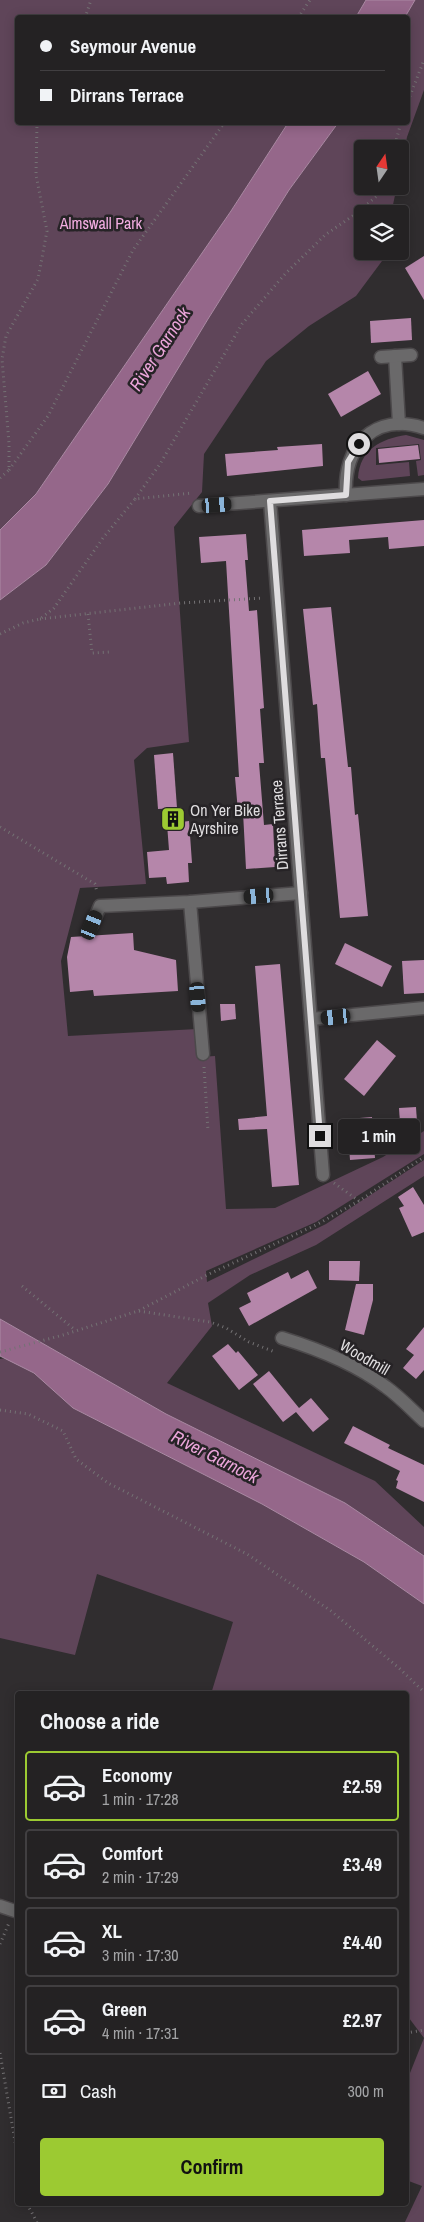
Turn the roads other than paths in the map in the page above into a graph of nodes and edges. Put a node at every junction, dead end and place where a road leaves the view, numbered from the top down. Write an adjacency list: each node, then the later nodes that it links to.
1 (411, 355): 2 (street)
2 (394, 356): 3 (street); 4 (street)
3 (381, 357)
4 (399, 424): 5 (street); 7 (street)
5 (424, 428)
6 (424, 488): 7 (street)
7 (346, 495): 8 (street)
8 (270, 501): 9 (street); 10 (street, Dirrans Terrace)
9 (199, 506)
10 (301, 893): 11 (street); 14 (street, Dirrans Terrace)
11 (190, 902): 12 (street); 15 (street)
12 (92, 925)
13 (424, 1008): 14 (street)
14 (311, 1019): 16 (street, Dirrans Terrace)
15 (203, 1054)
16 (323, 1175)
17 (282, 1338): 18 (street, Woodmill)
18 (424, 1421)
19 (0, 1906): 20 (street)
20 (15, 1911)

